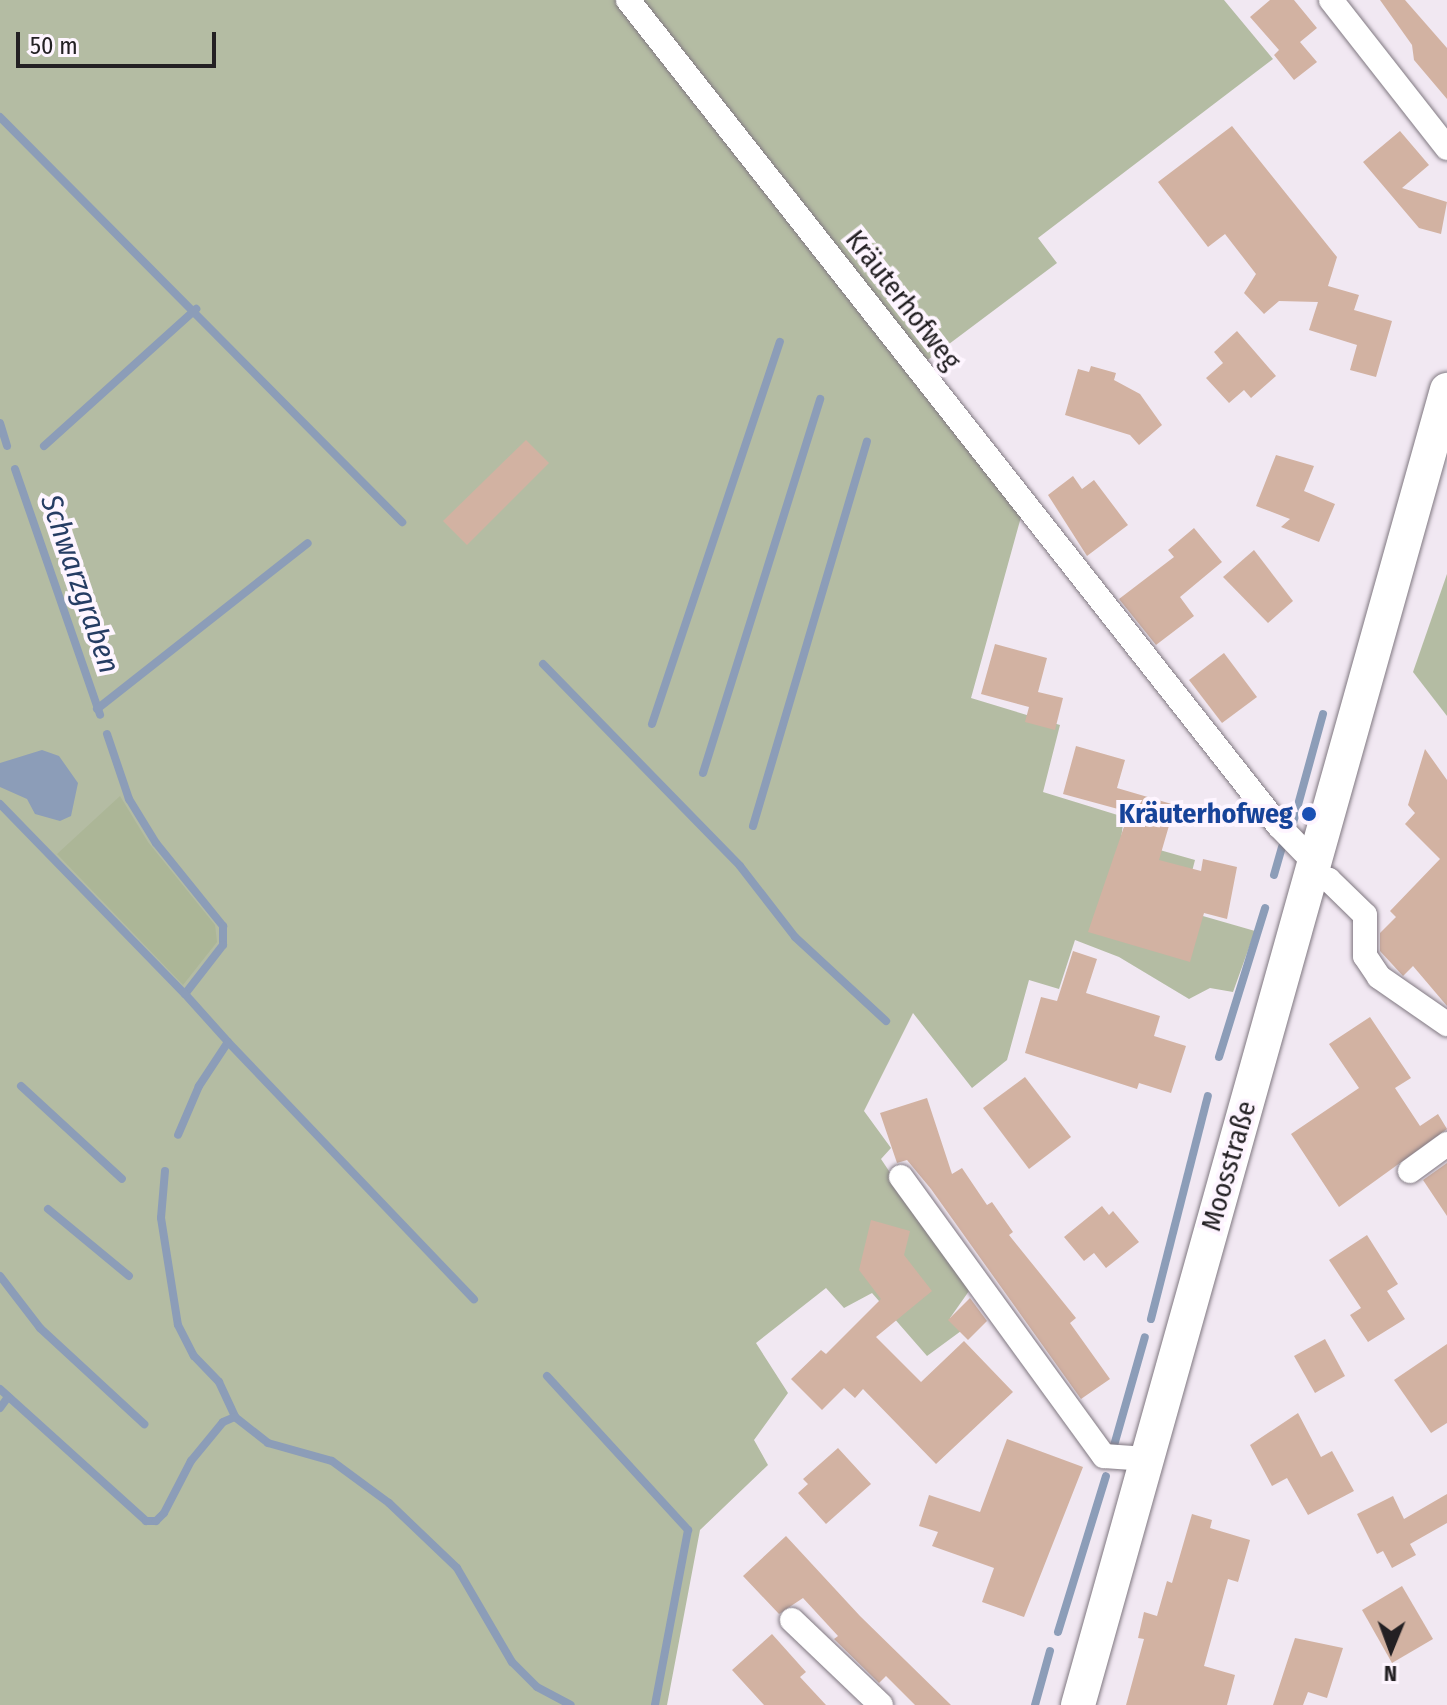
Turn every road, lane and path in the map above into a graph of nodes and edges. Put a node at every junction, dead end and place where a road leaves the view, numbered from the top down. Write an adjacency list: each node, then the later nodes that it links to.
1 (628, 0): 5 (street, Kräuterhofweg)
2 (1331, 0): 3 (street)
3 (1447, 148)
4 (1447, 390): 5 (street, Moosstraße)
5 (1310, 867): 6 (street); 10 (street, Moosstraße)
6 (1447, 1024)
7 (1447, 1144): 8 (street)
8 (1410, 1171)
9 (901, 1177): 10 (street)
10 (1147, 1459): 13 (street, Moosstraße)
11 (792, 1620): 12 (street)
12 (881, 1705)
13 (1078, 1705)

